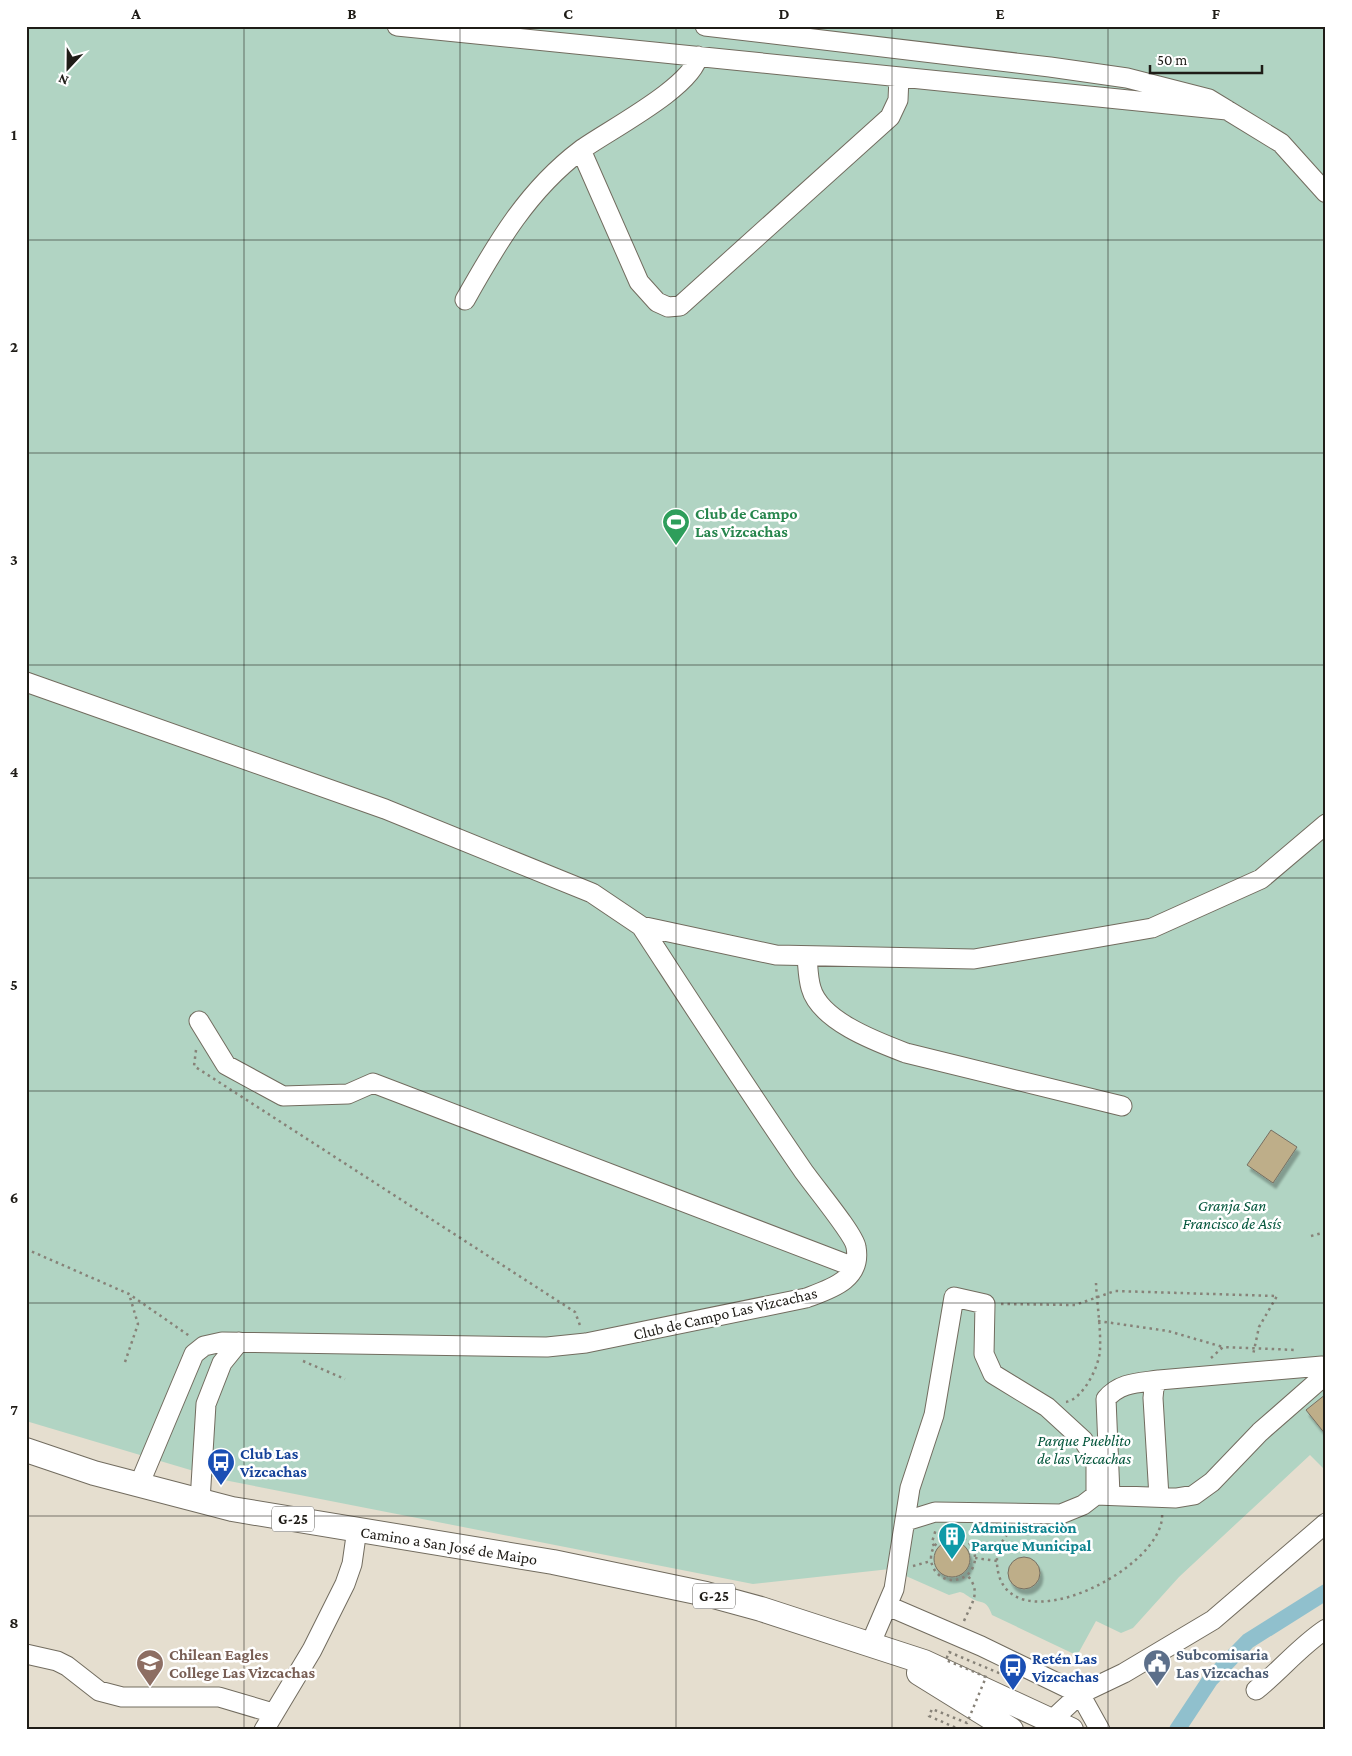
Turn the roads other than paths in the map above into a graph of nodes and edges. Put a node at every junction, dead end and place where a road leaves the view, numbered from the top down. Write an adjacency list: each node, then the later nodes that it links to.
1 (398, 26): 3 (lane)
2 (704, 26): 5 (lane)
3 (698, 56): 4 (lane); 6 (lane)
4 (899, 77): 5 (lane); 6 (lane)
5 (1227, 110): 7 (lane)
6 (581, 150): 8 (lane)
7 (1326, 193)
8 (465, 300)
9 (26, 682): 11 (lane)
10 (1326, 824): 12 (lane)
11 (641, 926): 12 (lane); 15 (lane)
12 (807, 957): 14 (lane)
13 (199, 1021): 15 (lane)
14 (1122, 1106)
15 (854, 1267): 16 (lane, Club de Campo Las Vizcachas)
16 (240, 1342): 18 (lane, Club de Campo Las Vizcachas); 19 (lane)
17 (1159, 1380): 22 (lane); 23 (lane); 23 (lane)
18 (181, 1385): 19 (lane); 21 (lane)
19 (210, 1394): 24 (lane)
20 (26, 1450): 21 (main road, Camino a San José de Maipo / G-25)
21 (139, 1485): 24 (main road, Camino a San José de Maipo / G-25)
22 (1103, 1495): 23 (lane); 25 (lane); 25 (lane)
23 (1159, 1497)
24 (200, 1502): 27 (main road, Camino a San José de Maipo / G-25)
25 (906, 1521): 28 (lane)
26 (1326, 1523): 33 (lane)
27 (357, 1529): 30 (main road, Camino a San José de Maipo / G-25); 34 (lane)
28 (888, 1606): 30 (lane); 33 (lane)
29 (1326, 1629): 32 (lane)
30 (870, 1645): 35 (main road, Camino a San José de Maipo / G-25); 36 (main road, Camino a San José de Maipo / G-25)
31 (26, 1655): 34 (lane)
32 (1256, 1690)
33 (1080, 1694): 35 (lane); 37 (lane)
34 (268, 1721)
35 (1056, 1727)
36 (1010, 1730)
37 (1100, 1730)

